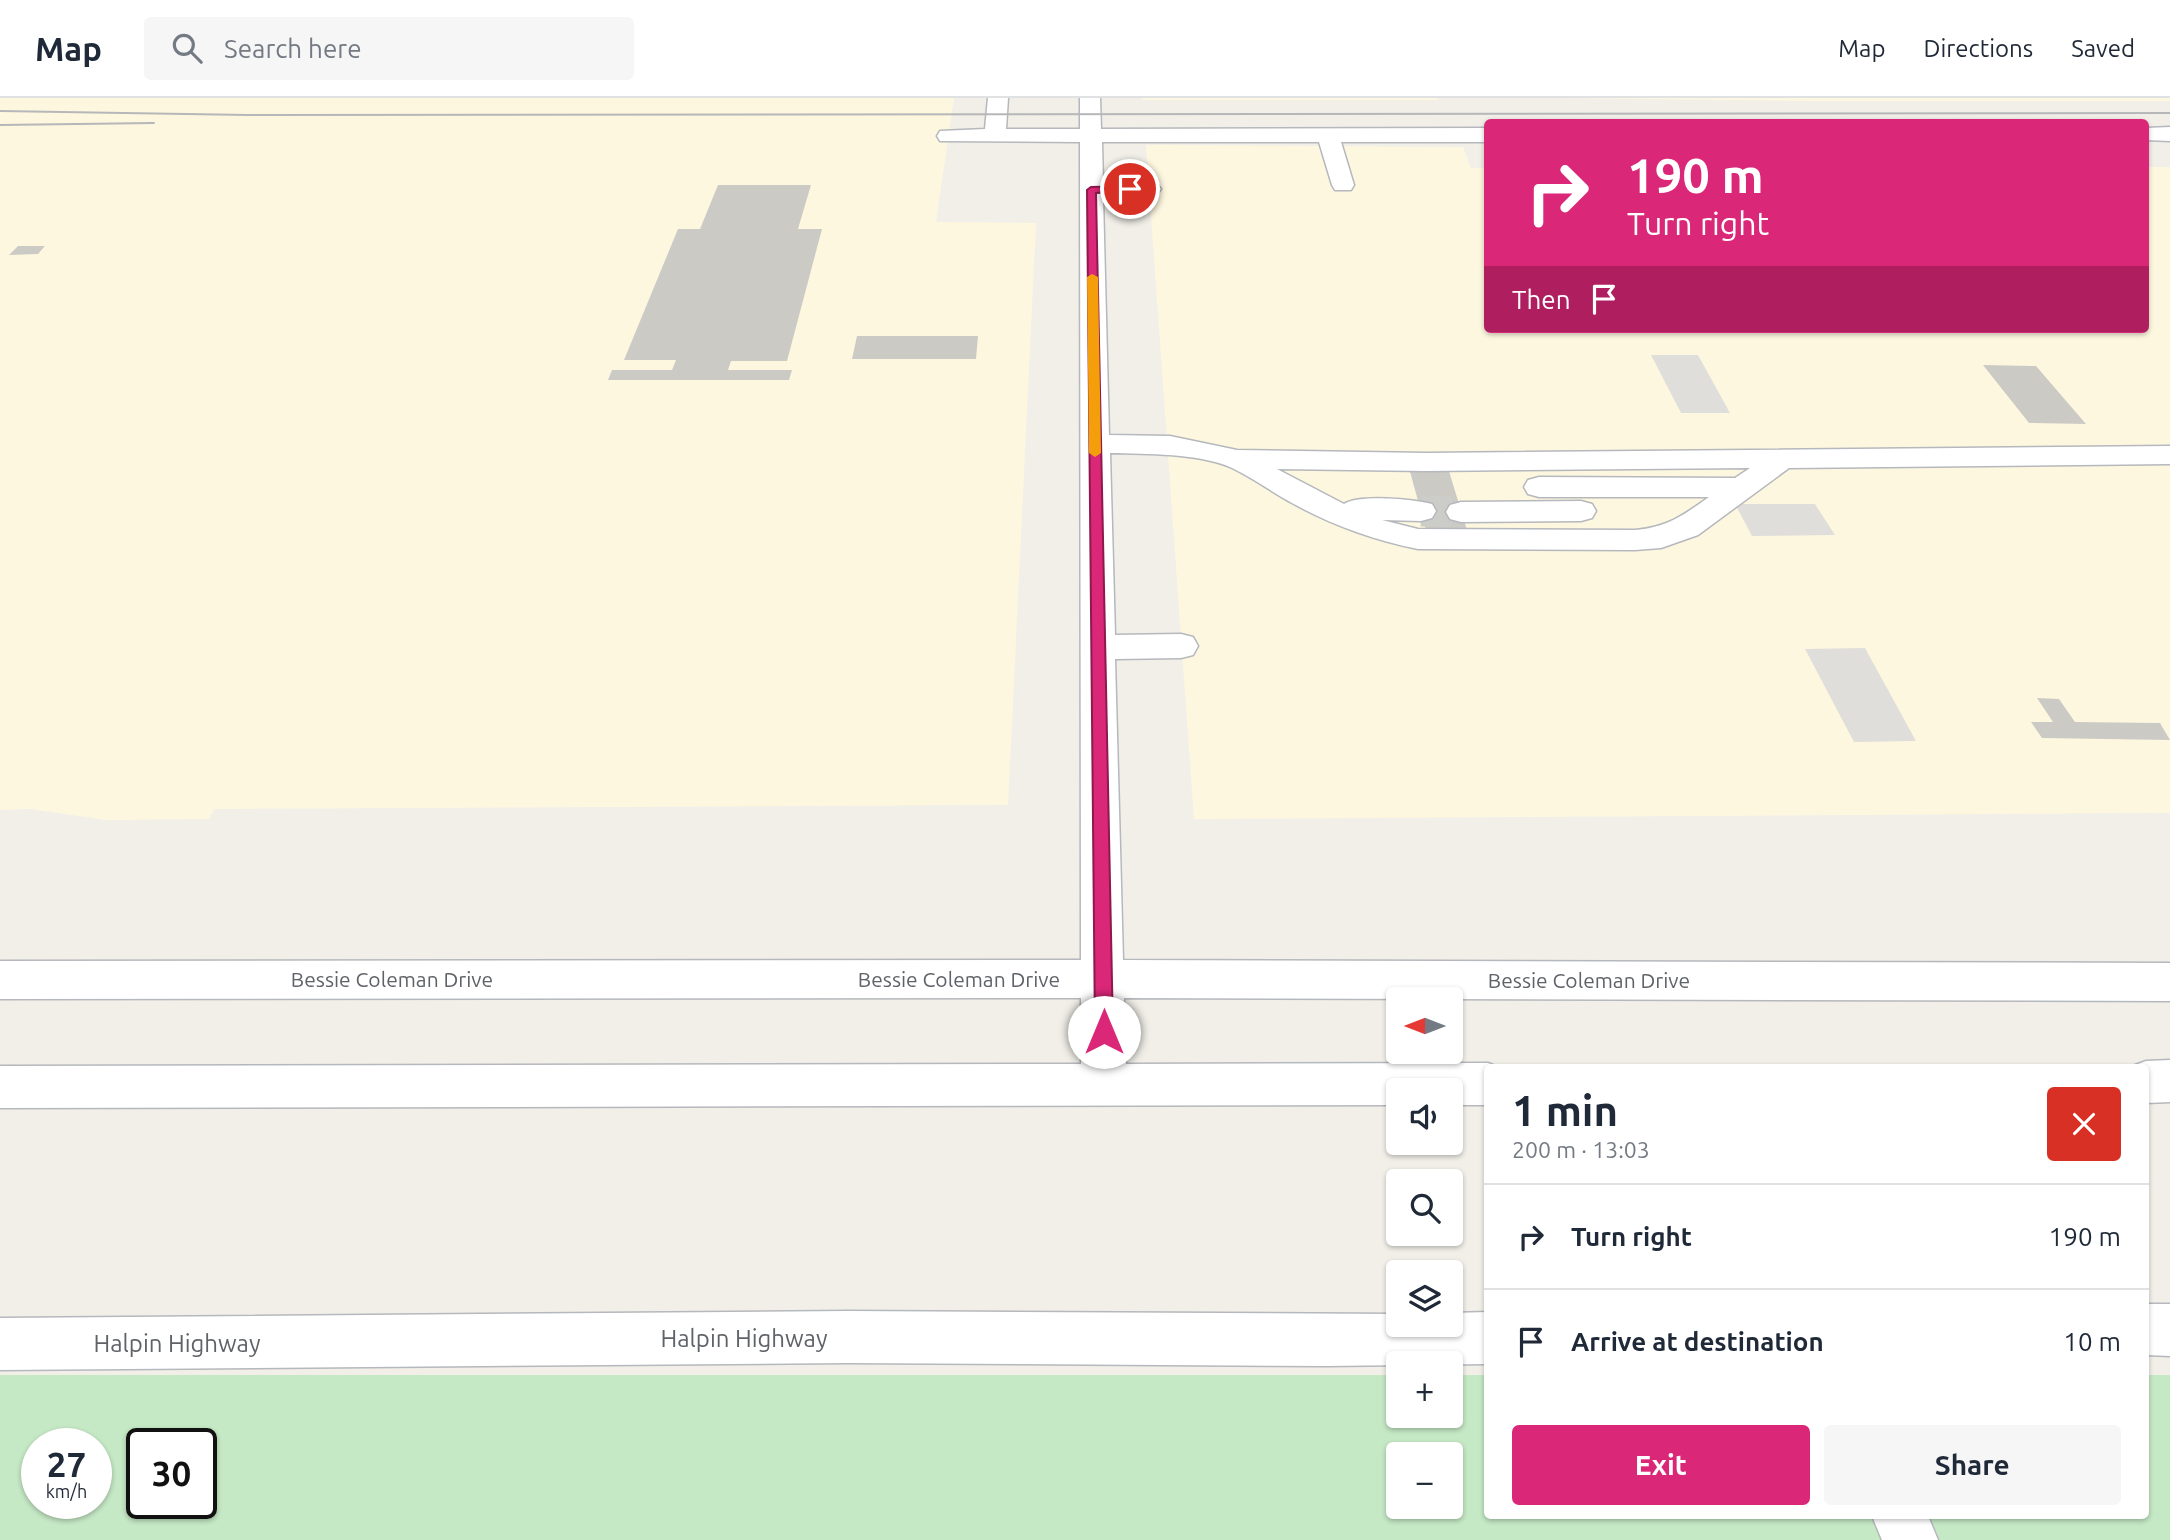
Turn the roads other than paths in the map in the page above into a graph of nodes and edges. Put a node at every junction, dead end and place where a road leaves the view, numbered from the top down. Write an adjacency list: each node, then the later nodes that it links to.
1 (998, 98): 5 (street)
2 (1090, 98): 6 (street)
3 (2149, 134): 4 (street)
4 (2170, 134)
5 (995, 135): 6 (street); 9 (street)
6 (1090, 135): 7 (street); 12 (street)
7 (1328, 135): 8 (street); 10 (street)
8 (1484, 135)
9 (948, 136)
10 (1343, 185)
11 (1149, 189): 12 (street)
12 (1091, 190): 13 (street)
13 (1095, 444): 15 (street); 24 (street)
14 (2170, 455): 16 (street)
15 (1237, 458): 16 (street); 17 (street)
16 (1782, 459): 18 (street)
17 (1285, 486): 18 (street); 19 (street)
18 (1740, 488): 20 (street)
19 (1333, 509): 20 (street); 21 (street)
20 (1712, 509): 22 (street)
21 (1421, 511)
22 (1461, 512)
23 (1181, 646): 24 (street)
24 (1099, 647): 25 (street)
25 (1104, 979): 26 (street, Bessie Coleman Drive); 27 (street, Bessie Coleman Drive); 31 (street)
26 (0, 980)
27 (2170, 982)
28 (2170, 1081): 29 (street)
29 (2149, 1082)
30 (1484, 1084): 31 (street)
31 (1104, 1086): 32 (street)
32 (0, 1087)
33 (2149, 1330): 34 (street)
34 (2170, 1330)
35 (1484, 1338): 36 (street, Halpin Highway)
36 (0, 1344)
37 (1901, 1519): 38 (street)
38 (1910, 1540)

